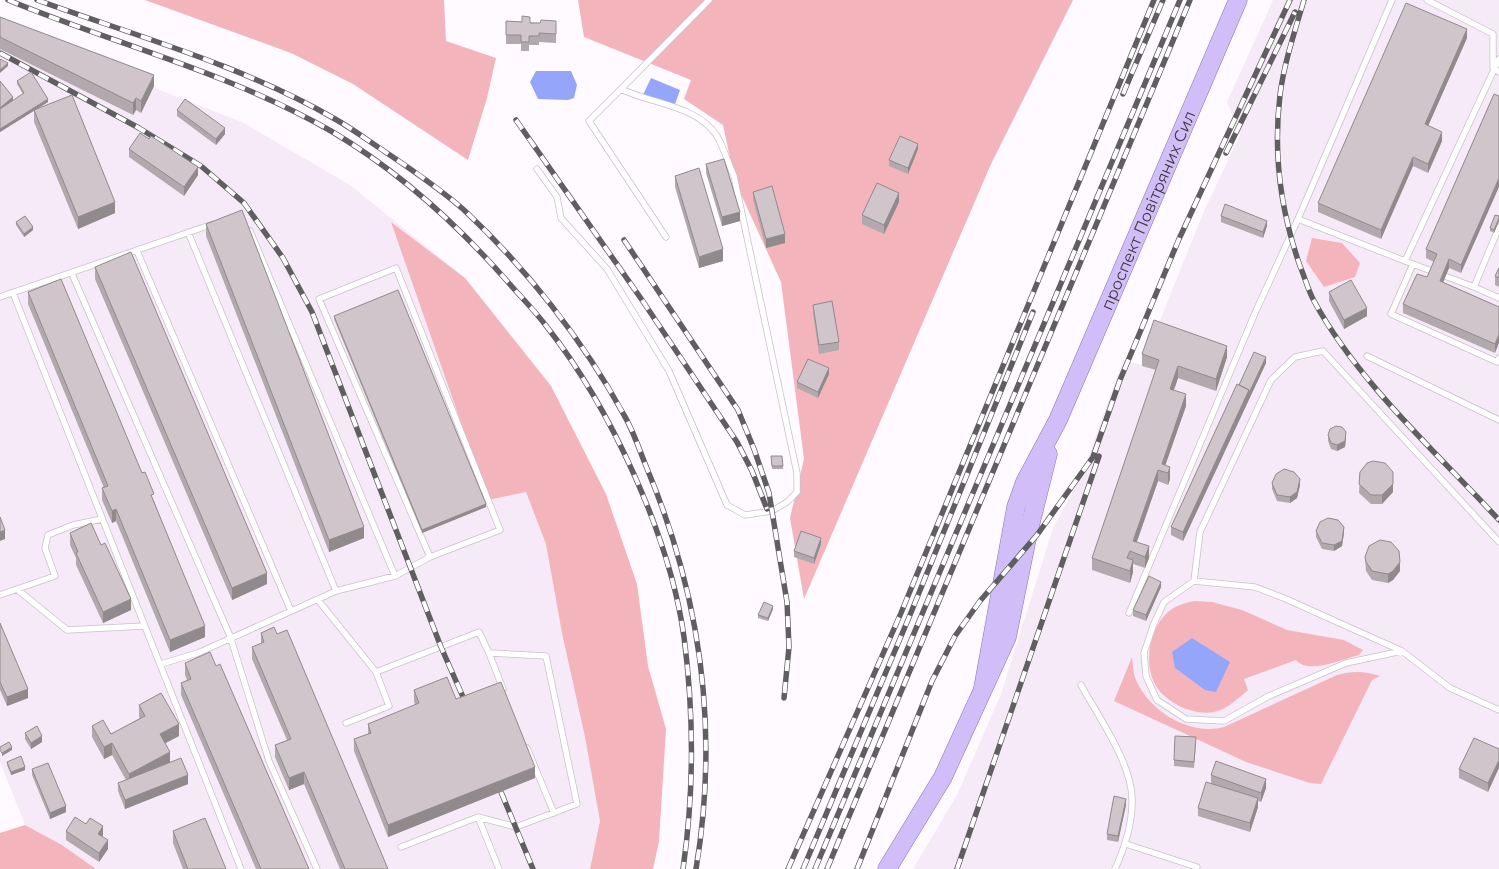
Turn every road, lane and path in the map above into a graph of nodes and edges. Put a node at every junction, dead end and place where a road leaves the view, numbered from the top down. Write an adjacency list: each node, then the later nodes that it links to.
1 (709, 0): 8 (lane)
2 (1238, 0): 57 (main road, проспект Повітряних Сил)
3 (1392, 0): 10 (lane)
4 (1427, 0): 6 (lane)
5 (1499, 59): 6 (lane)
6 (1493, 68): 7 (lane); 17 (lane)
7 (1499, 72)
8 (621, 89): 9 (lane); 15 (lane)
9 (537, 169)
10 (1298, 219): 17 (lane); 37 (lane)
11 (224, 220): 14 (lane)
12 (246, 223): 30 (lane)
13 (1499, 227): 20 (lane)
14 (188, 232): 16 (lane); 33 (lane)
15 (666, 237)
16 (137, 251): 19 (lane); 36 (lane)
17 (1405, 261): 18 (lane)
18 (1413, 264): 20 (lane); 25 (lane)
19 (72, 274): 21 (lane); 39 (lane)
20 (1474, 287): 23 (lane)
21 (13, 293): 22 (lane); 27 (lane)
22 (0, 297)
23 (1499, 298)
24 (1368, 356): 26 (lane)
25 (1499, 358)
26 (1499, 420)
27 (102, 519): 32 (lane); 38 (lane)
28 (1499, 542): 31 (lane)
29 (430, 557): 29 (lane); 30 (lane)
30 (395, 576): 33 (lane)
31 (1194, 581): 40 (lane); 40 (lane)
32 (18, 590): 34 (lane); 38 (lane)
33 (336, 591): 35 (lane)
34 (0, 595)
35 (318, 600): 36 (lane); 43 (lane)
36 (292, 611): 39 (lane)
37 (1130, 613)
38 (144, 626): 42 (lane)
39 (230, 636): 42 (lane); 55 (lane)
40 (1402, 651): 46 (lane)
41 (489, 653): 43 (lane); 45 (lane); 49 (lane)
42 (161, 664): 54 (lane)
43 (376, 672): 47 (lane)
44 (1081, 685): 51 (lane)
45 (507, 698)
46 (1499, 710)
47 (346, 723)
48 (525, 742): 49 (lane)
49 (554, 813): 50 (lane)
50 (478, 817): 52 (lane); 56 (lane)
51 (1126, 844): 53 (lane); 58 (lane)
52 (401, 847)
53 (1197, 867)
54 (241, 869)
55 (317, 869)
56 (499, 869)
57 (887, 869)
58 (1115, 869)

